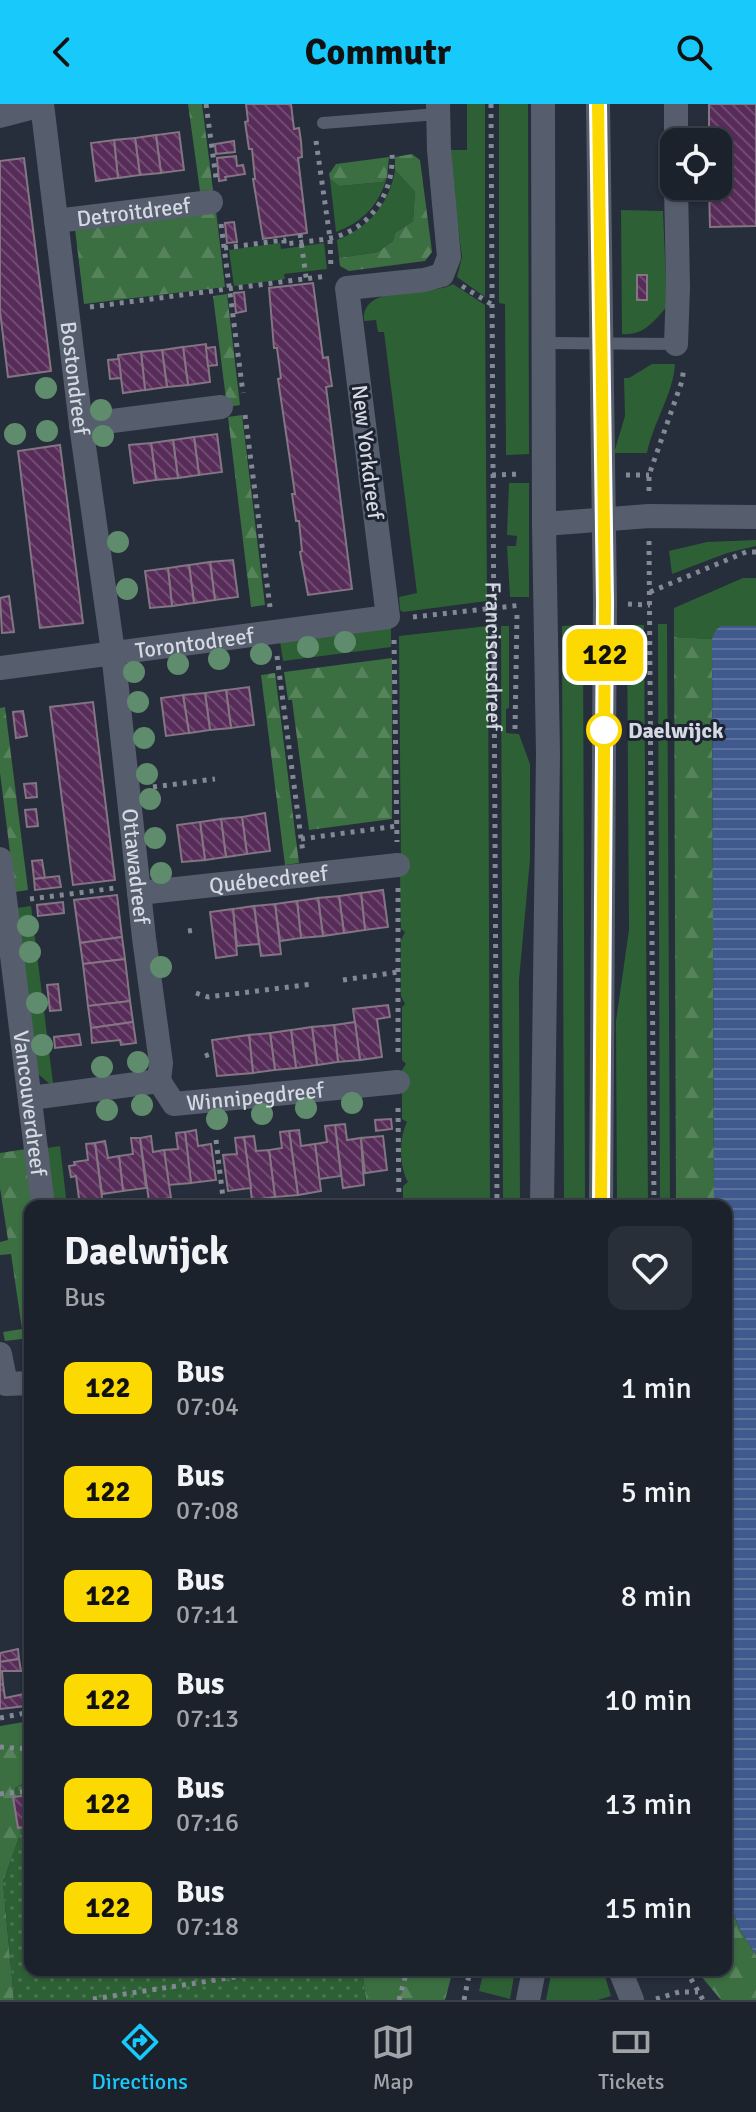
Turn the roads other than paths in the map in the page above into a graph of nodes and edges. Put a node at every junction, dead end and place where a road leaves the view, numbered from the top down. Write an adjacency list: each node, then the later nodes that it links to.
1 (42, 104): 6 (street); 11 (street, Bostondreef)
2 (543, 104): 12 (street)
3 (598, 104): 13 (street)
4 (676, 104): 8 (street)
5 (438, 109): 7 (lane); 20 (street, New Yorkdreef)
6 (0, 116)
7 (323, 123)
8 (676, 128)
9 (676, 200): 14 (street)
10 (216, 201): 11 (street, Detroitdreef)
11 (56, 221): 16 (street, Bostondreef)
12 (546, 343): 13 (lane); 19 (street)
13 (600, 343): 14 (lane); 18 (street)
14 (676, 344)
15 (233, 408): 16 (street)
16 (81, 425): 21 (street, Bostondreef)
17 (756, 517): 18 (street)
18 (604, 518): 19 (street); 32 (street)
19 (544, 524): 31 (street)
20 (388, 617): 21 (street, Torontodreef)
21 (113, 652): 22 (street, Torontodreef); 25 (street, Ottawadreef)
22 (0, 668)
23 (0, 859): 26 (street, Vancouverdreef)
24 (398, 865): 25 (street, Québecdreef)
25 (139, 889): 27 (street, Ottawadreef)
26 (4, 915): 29 (street, Vancouverdreef)
27 (159, 1081): 28 (street, Winnipegdreef); 29 (street, Winnipegdreef)
28 (398, 1082)
29 (31, 1098): 30 (street, Vancouverdreef)
30 (42, 1200)
31 (542, 1200)
32 (601, 1200)
33 (0, 1354): 34 (street)
34 (24, 1383)
35 (533, 1976): 37 (street)
36 (622, 1976): 38 (street)
37 (528, 2000)
38 (632, 2000)

